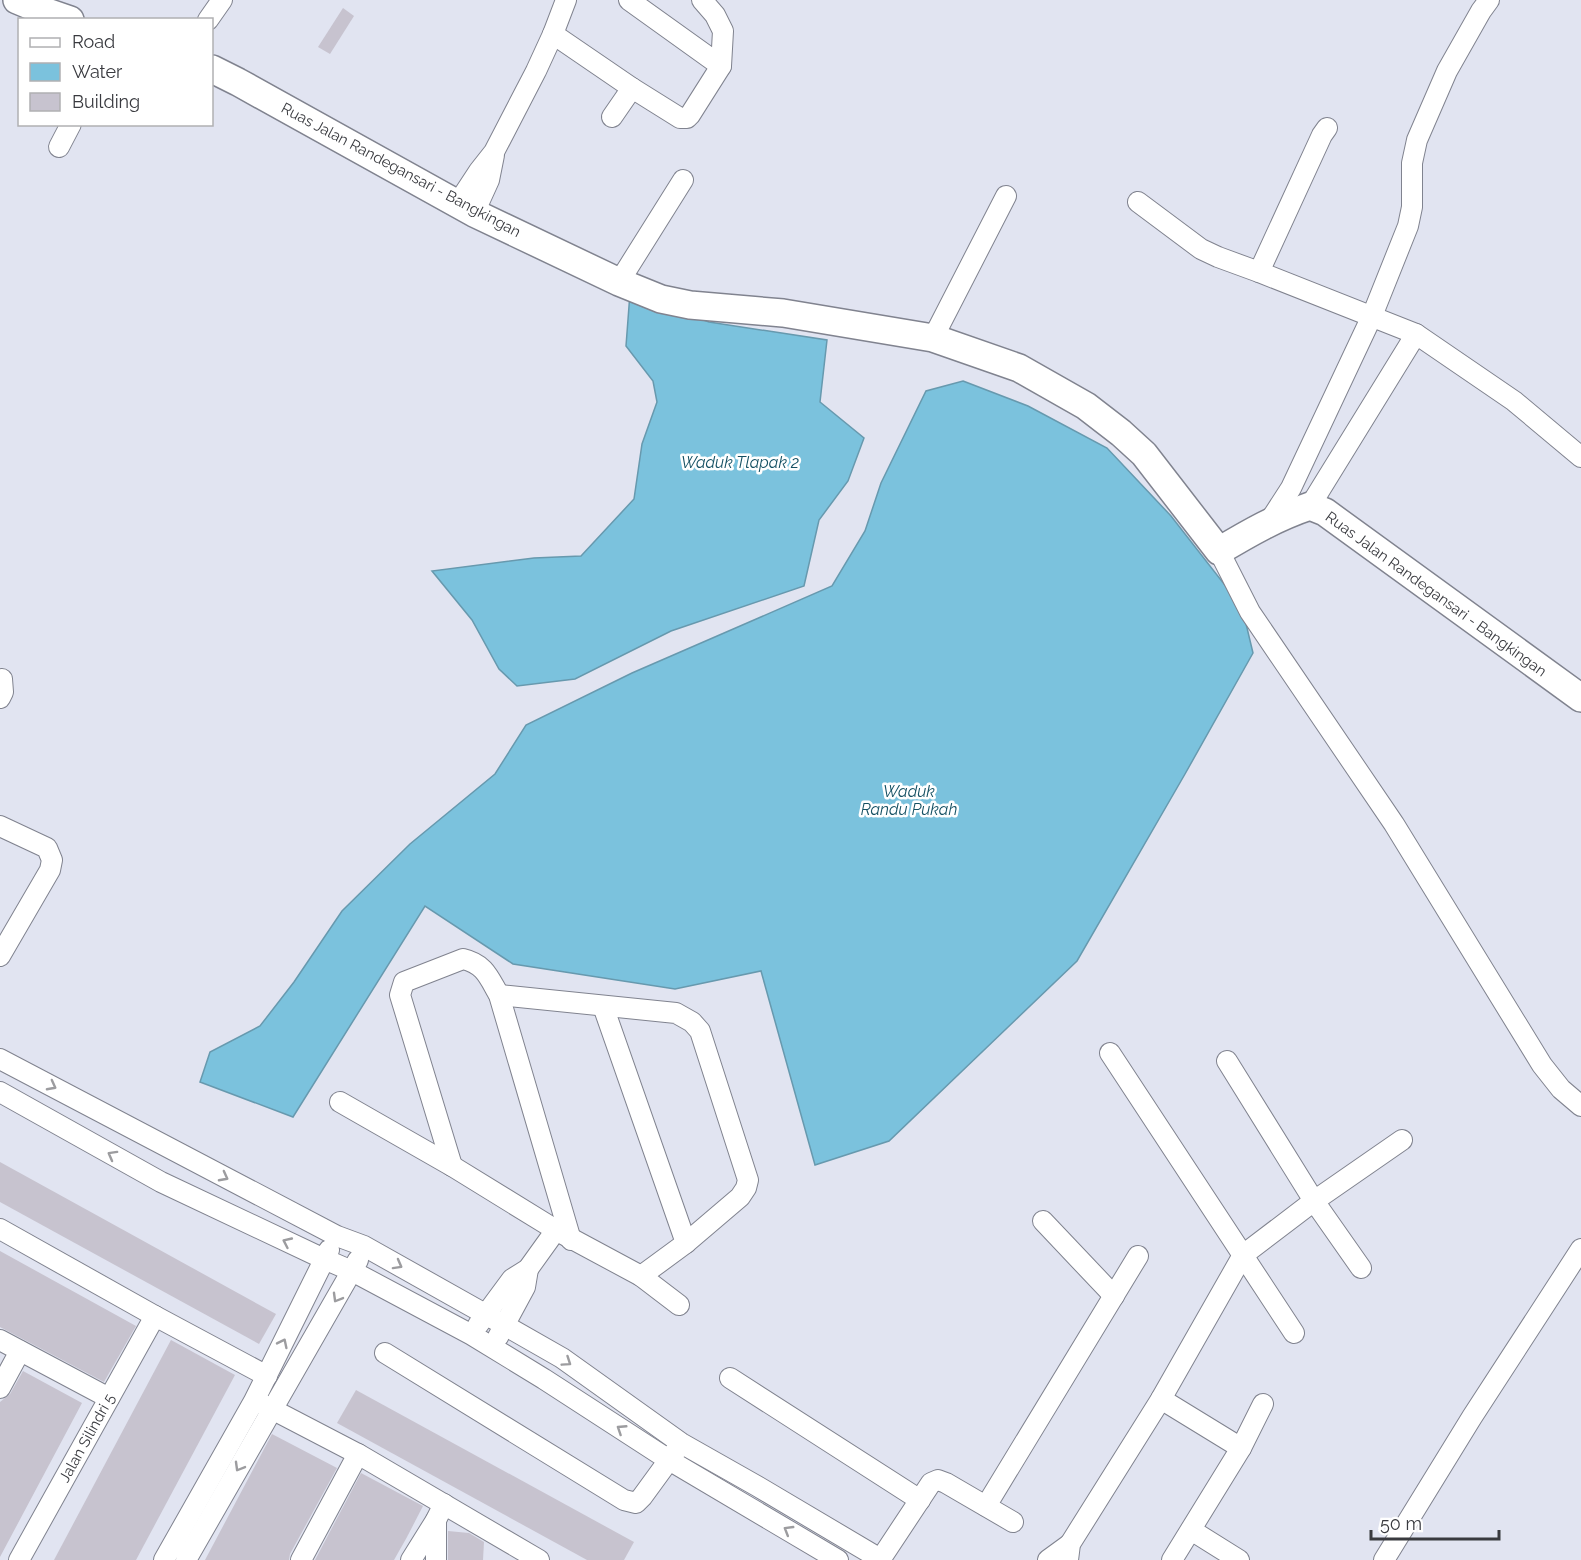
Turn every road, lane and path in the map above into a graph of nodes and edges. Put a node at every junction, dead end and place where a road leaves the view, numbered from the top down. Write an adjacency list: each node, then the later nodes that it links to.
1 (16, 0): 7 (main road)
2 (222, 0): 9 (street)
3 (629, 0): 11 (street)
4 (702, 0): 11 (street)
5 (1489, 0): 24 (street)
6 (562, 2): 10 (street)
7 (44, 5): 8 (main road)
8 (67, 18)
9 (209, 18)
10 (553, 34): 13 (street); 21 (street)
11 (721, 66): 13 (street)
12 (213, 70): 21 (main road, Ruas Jalan Randegansari - Bangkingan)
13 (632, 88): 14 (street)
14 (612, 117)
15 (70, 126): 17 (street)
16 (1327, 128): 22 (street)
17 (59, 147)
18 (682, 180): 23 (street)
19 (1006, 196): 26 (street)
20 (1138, 202): 22 (street)
21 (466, 208): 23 (main road, Ruas Jalan Randegansari - Bangkingan)
22 (1259, 272): 24 (street)
23 (620, 282): 26 (main road, Ruas Jalan Randegansari - Bangkingan)
24 (1372, 316): 25 (street); 29 (street)
25 (1416, 334): 27 (street); 28 (street)
26 (933, 338): 30 (main road, Ruas Jalan Randegansari - Bangkingan)
27 (1581, 457)
28 (1310, 506): 29 (main road, Ruas Jalan Randegansari - Bangkingan); 31 (main road, Ruas Jalan Randegansari - Bangkingan)
29 (1269, 522): 30 (main road, Ruas Jalan Randegansari - Bangkingan)
30 (1219, 551): 41 (street)
31 (1581, 698)
32 (0, 826): 33 (street)
33 (0, 956)
34 (499, 996): 35 (street); 43 (street); 47 (street)
35 (603, 1006): 49 (street); 49 (street)
36 (1110, 1053): 52 (street)
37 (0, 1059): 48 (street, one-way to 48)
38 (1227, 1061): 44 (street)
39 (0, 1092): 54 (street, one-way to 39)
40 (340, 1102): 43 (street)
41 (1581, 1106)
42 (1402, 1140): 44 (street)
43 (452, 1166): 47 (street)
44 (1314, 1201): 52 (street); 55 (street)
45 (1043, 1221): 59 (street)
46 (0, 1229): 62 (street)
47 (564, 1235): 56 (street); 58 (street)
48 (337, 1236): 50 (street); 54 (street)
49 (686, 1243): 58 (street)
50 (364, 1246): 57 (street); 61 (street, one-way to 61)
51 (1581, 1249): 100 (street)
52 (1243, 1255): 64 (street); 74 (street)
53 (1138, 1256): 59 (street)
54 (324, 1259): 57 (street); 70 (street, one-way to 54)
55 (1361, 1268)
56 (528, 1269): 61 (street); 63 (street)
57 (352, 1271): 65 (street); 77 (street, one-way to 77)
58 (641, 1276): 60 (street)
59 (1114, 1296): 83 (street)
60 (679, 1305)
61 (485, 1314): 63 (street); 65 (street)
62 (154, 1316): 70 (street); 73 (street, Jalan Silindri 5)
63 (505, 1326): 67 (street); 78 (street, one-way to 78)
64 (1294, 1333)
65 (472, 1335): 67 (street)
66 (0, 1340): 68 (street)
67 (492, 1347): 81 (street, one-way to 67)
68 (21, 1351): 72 (street); 73 (street)
69 (385, 1353): 81 (street)
70 (267, 1376): 75 (street)
71 (730, 1378): 82 (street)
72 (0, 1388)
73 (109, 1398): 88 (street, Jalan Silindri 5)
74 (1161, 1399): 79 (street); 87 (street)
75 (254, 1401): 77 (street); 89 (street)
76 (1263, 1404): 79 (street)
77 (273, 1409): 80 (street); 90 (street, one-way to 90)
78 (681, 1443): 81 (street); 96 (street)
79 (1241, 1448): 86 (street)
80 (358, 1454): 84 (street); 91 (street)
81 (669, 1460): 95 (street, one-way to 81)
82 (920, 1500): 83 (street); 96 (street)
83 (986, 1506): 85 (street)
84 (440, 1512): 92 (street); 93 (street); 94 (street)
85 (1013, 1522)
86 (1191, 1530): 98 (street); 99 (street)
87 (1069, 1552): 97 (street)
88 (19, 1560)
89 (164, 1560)
90 (186, 1560)
91 (301, 1560)
92 (411, 1560)
93 (436, 1560)
94 (539, 1560)
95 (838, 1560)
96 (881, 1560)
97 (1048, 1560)
98 (1172, 1560)
99 (1239, 1560)
100 (1383, 1560)

